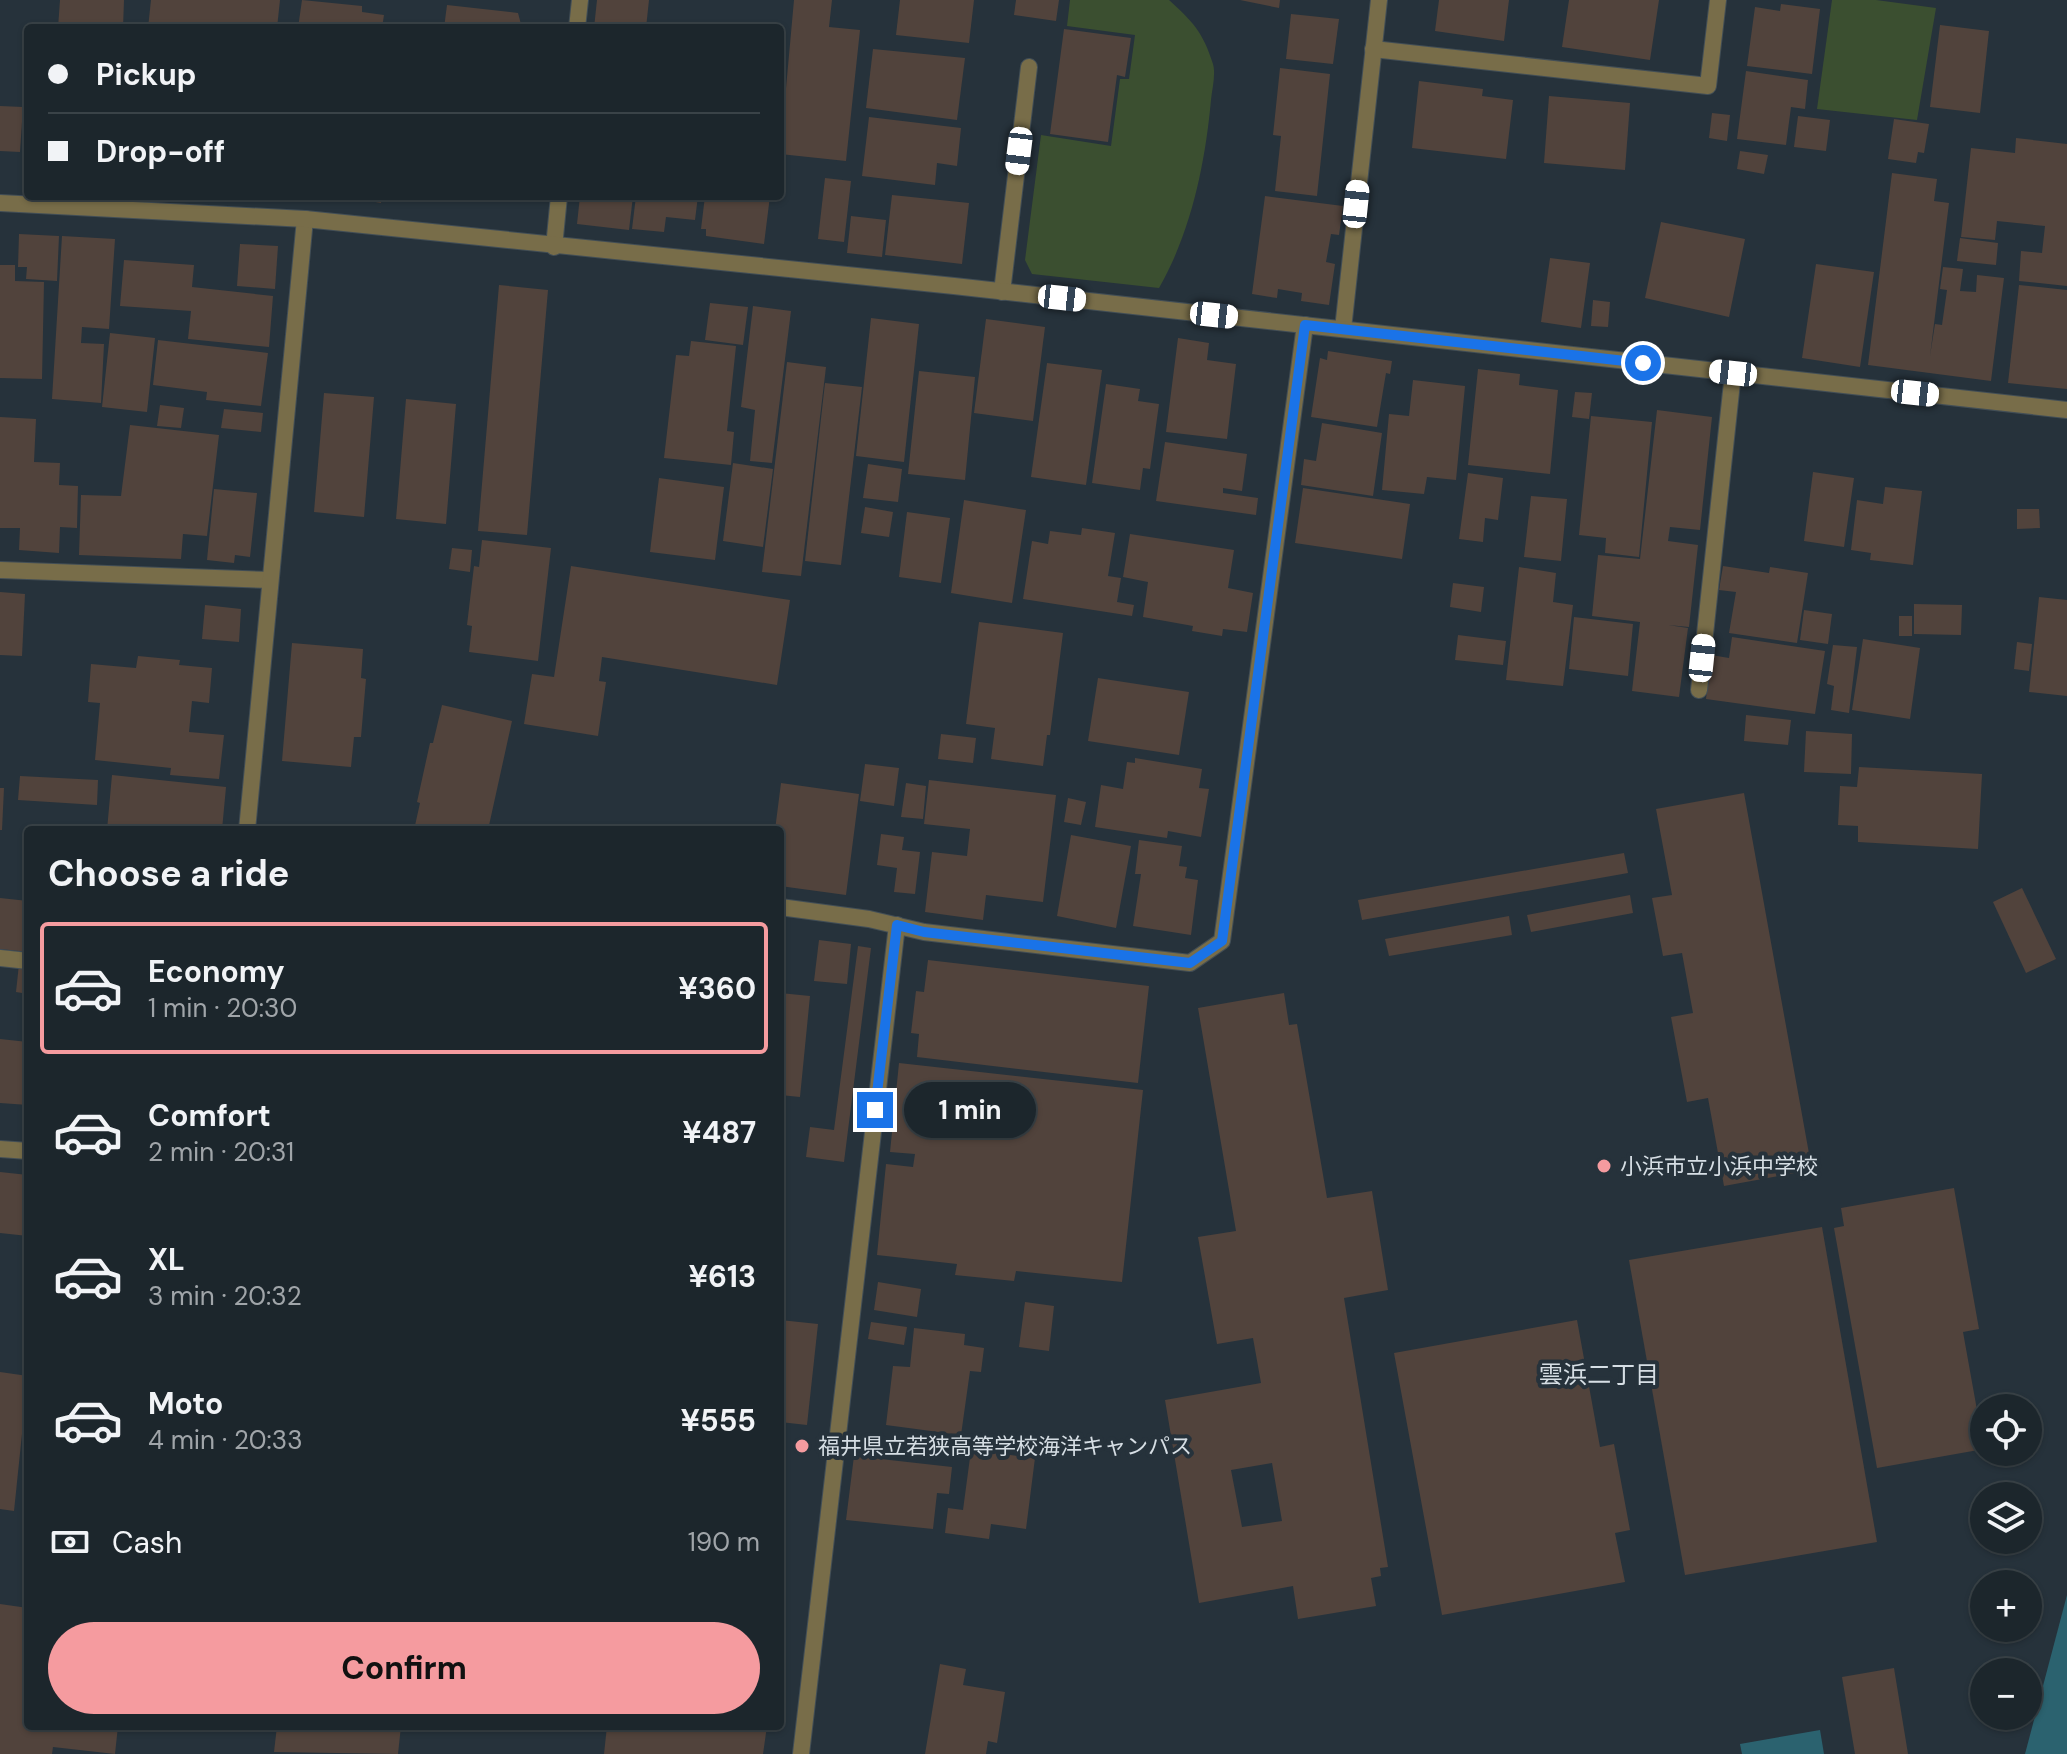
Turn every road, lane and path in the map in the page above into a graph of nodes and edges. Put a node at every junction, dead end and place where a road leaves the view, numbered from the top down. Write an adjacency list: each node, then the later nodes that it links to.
1 (580, 0): 4 (street)
2 (1379, 0): 5 (street)
3 (1718, 0): 5 (street)
4 (577, 24)
5 (1373, 49): 13 (street)
6 (1029, 67): 11 (street)
7 (559, 200): 10 (street)
8 (0, 203): 9 (street)
9 (305, 219): 10 (street); 17 (street)
10 (554, 247): 11 (street)
11 (1002, 292): 12 (street)
12 (1305, 325): 13 (street); 21 (street)
13 (1343, 329): 14 (street)
14 (1733, 373): 15 (street); 18 (street)
15 (2067, 410)
16 (0, 570): 17 (street)
17 (270, 580): 19 (street)
18 (1699, 690)
19 (247, 826)
20 (784, 908): 21 (street)
21 (897, 925): 26 (street)
22 (0, 958): 23 (street)
23 (24, 961)
24 (0, 1149): 25 (street)
25 (24, 1151)
26 (801, 1754)

